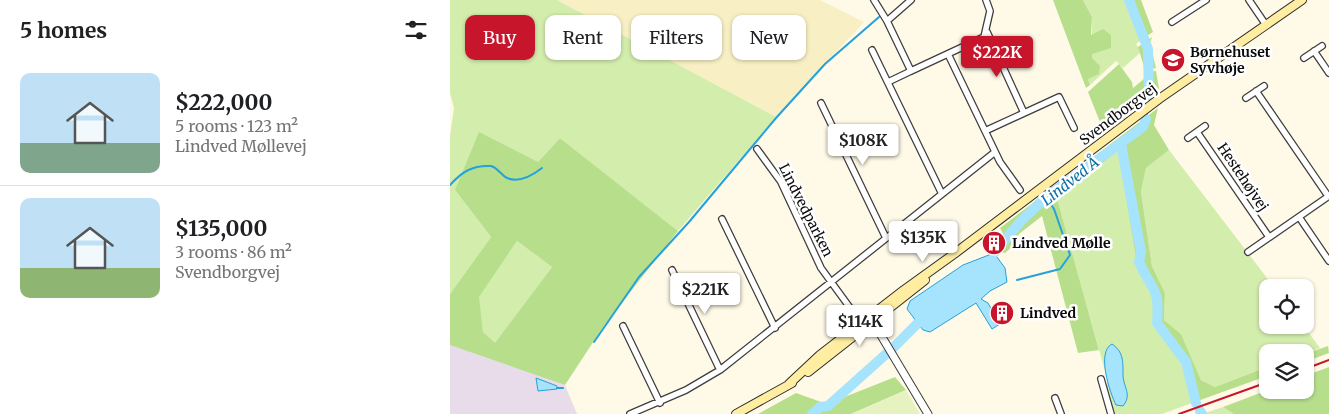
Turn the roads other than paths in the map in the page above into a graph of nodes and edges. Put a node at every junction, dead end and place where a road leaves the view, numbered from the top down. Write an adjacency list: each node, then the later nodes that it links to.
1 (874, 0): 7 (street)
2 (911, 0): 7 (street)
3 (986, 0): 10 (street)
4 (1206, 0): 8 (street)
5 (1249, 0): 9 (street)
6 (1302, 0): 9 (main road, Svendborgvej)
7 (888, 21): 16 (street)
8 (1172, 22)
9 (1266, 25): 42 (main road, Svendborgvej)
10 (987, 32): 14 (street); 23 (street)
11 (1322, 46): 13 (street)
12 (872, 50): 18 (street)
13 (1314, 51): 15 (street); 17 (street)
14 (948, 54): 16 (street); 26 (street)
15 (1304, 58)
16 (911, 71): 18 (street)
17 (1329, 73)
18 (888, 82): 32 (street)
19 (1264, 86): 20 (street)
20 (1256, 92): 21 (street); 33 (street)
21 (1246, 98)
22 (821, 103): 37 (street)
23 (1024, 113): 25 (street); 26 (street)
24 (1205, 126): 27 (street)
25 (1074, 128)
26 (985, 131): 30 (street)
27 (1197, 132): 28 (street); 36 (street, Hestehøjvej)
28 (1188, 138)
29 (757, 149): 41 (street, Lindvedparken)
30 (995, 152): 31 (street); 32 (street)
31 (1020, 190)
32 (942, 194): 37 (street)
33 (1328, 196): 34 (street)
34 (1299, 217): 36 (street); 39 (street)
35 (722, 219): 44 (street)
36 (1269, 237): 38 (street)
37 (886, 238): 41 (street)
38 (1248, 252)
39 (1329, 260)
40 (672, 270): 45 (street)
41 (832, 283): 42 (street, Lindvedparken); 44 (street)
42 (867, 323): 50 (main road, Svendborgvej); 51 (street)
43 (623, 326): 48 (street)
44 (775, 328): 45 (street)
45 (720, 370): 48 (street)
46 (1101, 379): 53 (street)
47 (1055, 398): 52 (street)
48 (660, 403): 49 (street)
49 (630, 414)
50 (736, 414)
51 (928, 414)
52 (1061, 414)
53 (1111, 414)

